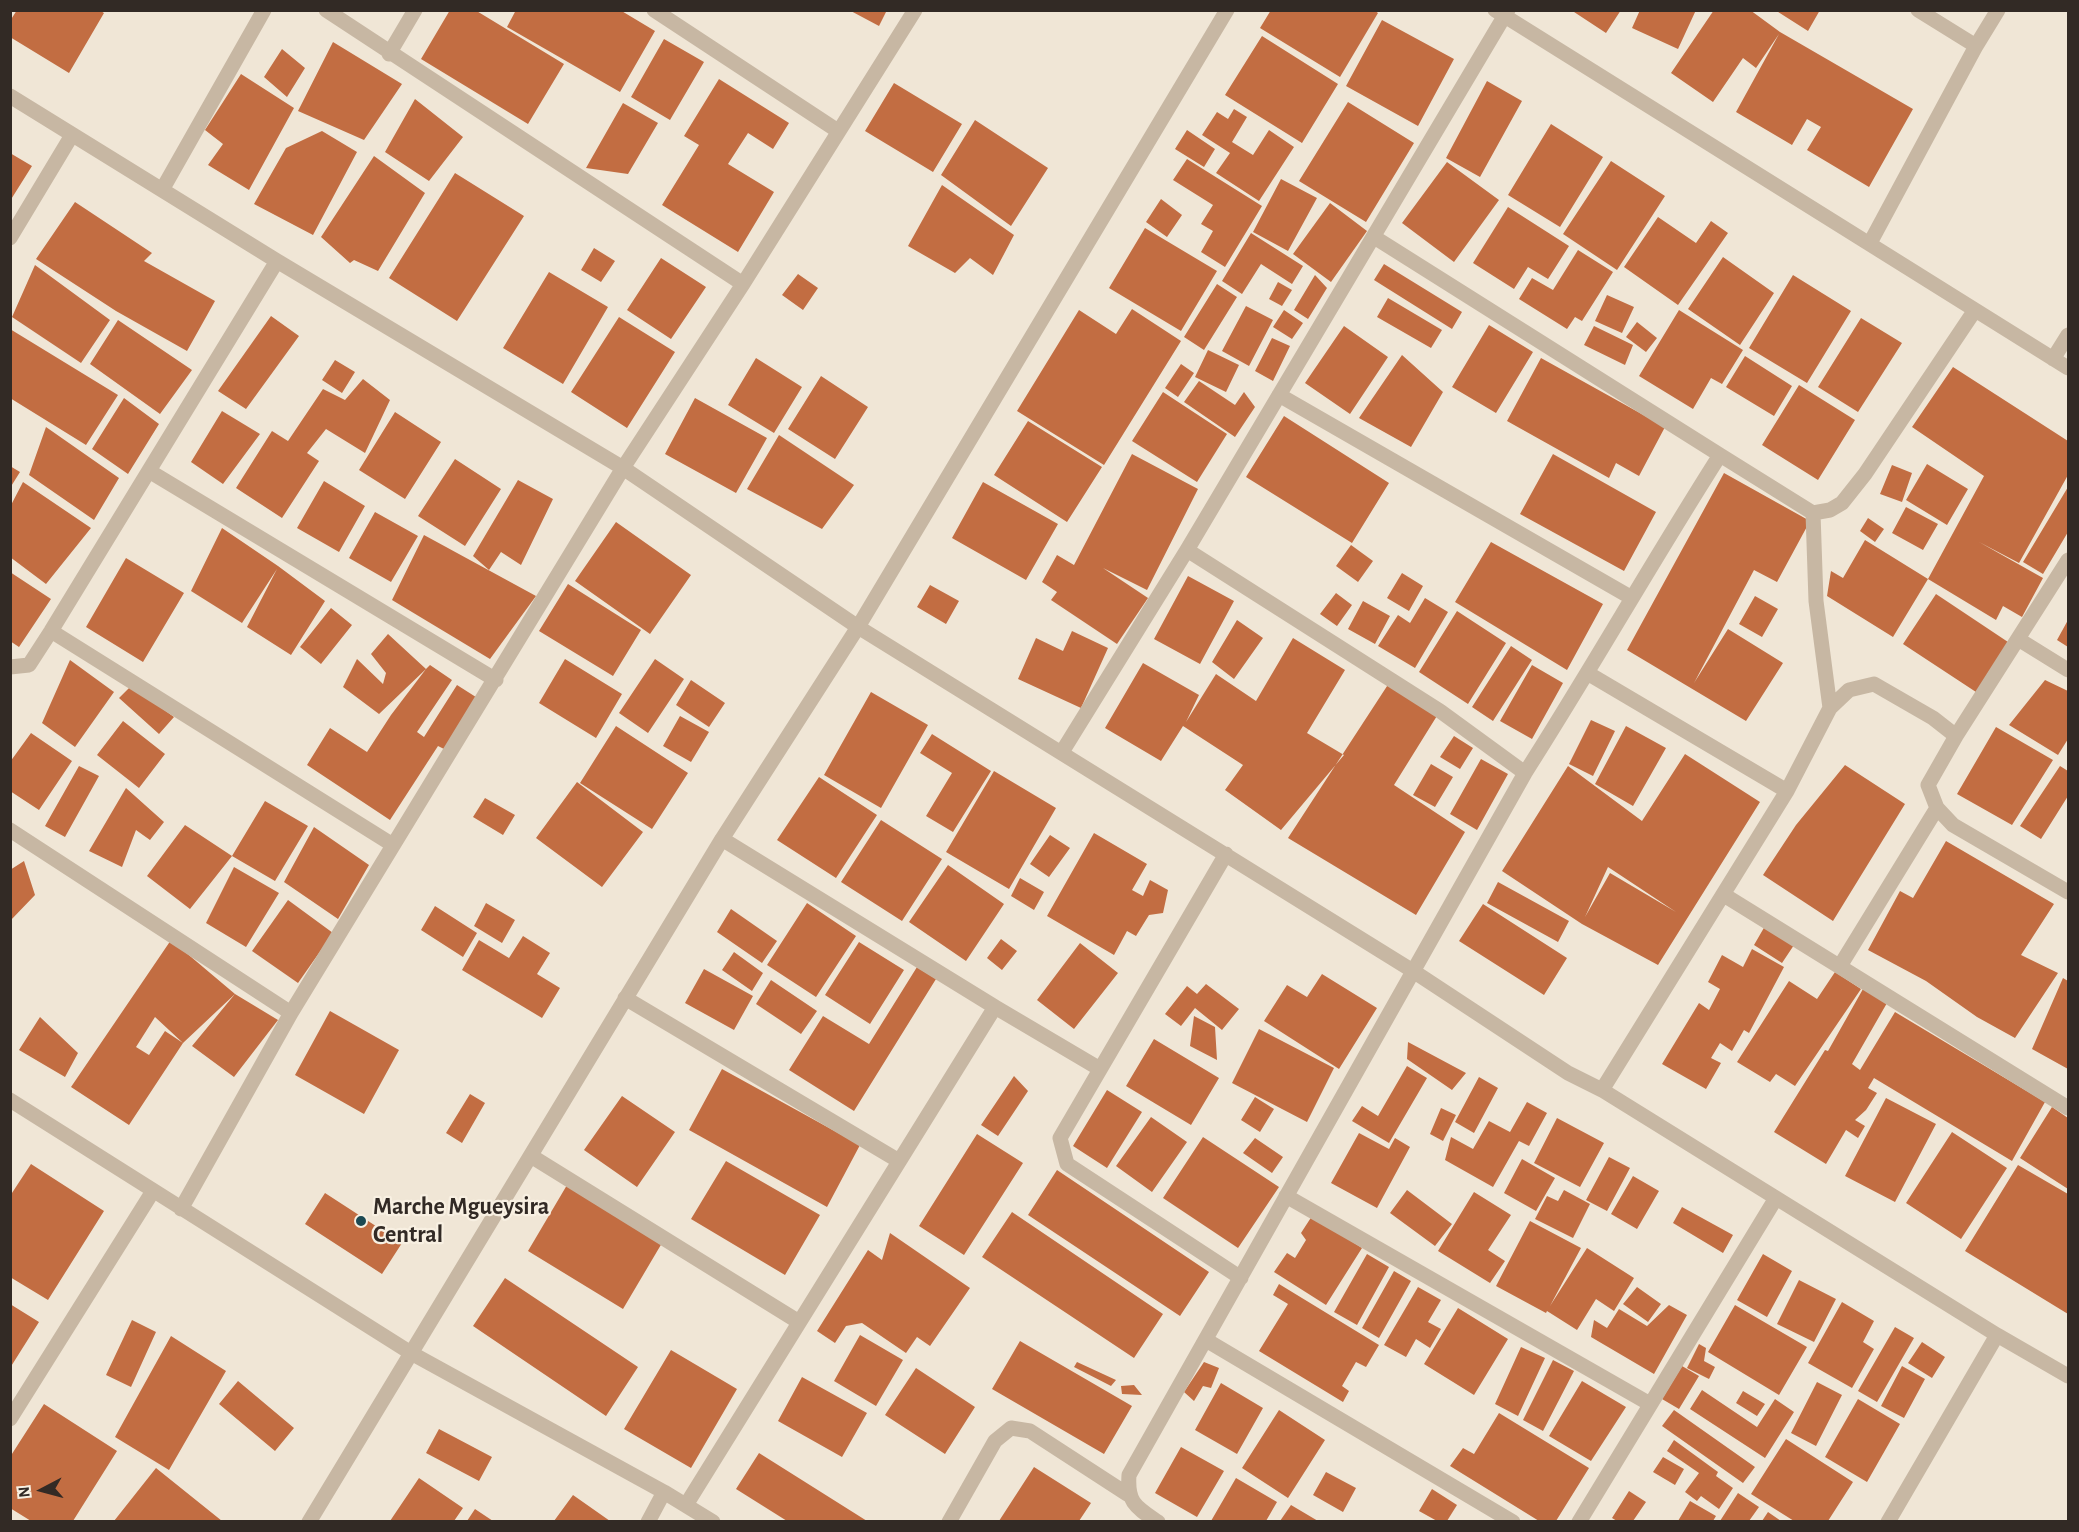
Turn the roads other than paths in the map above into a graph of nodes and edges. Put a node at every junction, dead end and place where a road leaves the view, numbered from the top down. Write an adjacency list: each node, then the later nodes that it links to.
1 (264, 10): 15 (street)
2 (326, 10): 11 (street)
3 (415, 10): 11 (street)
4 (654, 10): 13 (street)
5 (915, 10): 13 (street)
6 (1227, 10): 33 (street)
7 (1918, 10): 10 (street)
8 (1998, 10): 10 (street)
9 (1503, 12): 16 (street); 18 (street)
10 (1976, 46): 18 (street)
11 (389, 54): 20 (street)
12 (10, 96): 14 (street)
13 (838, 131): 20 (street)
14 (72, 135): 15 (street); 17 (street)
15 (162, 190): 19 (street)
16 (1374, 237): 25 (street); 26 (street)
17 (10, 238)
18 (1870, 243): 21 (street)
19 (277, 261): 27 (street); 28 (street)
20 (743, 284): 27 (street)
21 (1975, 310): 23 (street); 29 (street)
22 (2068, 335): 23 (street)
23 (2053, 359): 24 (street)
24 (2068, 368)
25 (1280, 395): 30 (street); 32 (street)
26 (1720, 455): 29 (street); 32 (street)
27 (623, 468): 33 (street); 39 (street)
28 (149, 471): 34 (street); 39 (street)
29 (1813, 513): 40 (street)
30 (1187, 550): 42 (street); 43 (street)
31 (2068, 560): 35 (street)
32 (1632, 598): 38 (street)
33 (858, 627): 42 (street); 47 (street)
34 (51, 631): 36 (street); 48 (street)
35 (2018, 639): 37 (street); 41 (street)
36 (10, 667)
37 (2068, 670)
38 (1589, 674): 43 (street); 44 (street)
39 (496, 680): 48 (street)
40 (1830, 708): 41 (street); 44 (street)
41 (1956, 735): 45 (street)
42 (1062, 752): 49 (street)
43 (1525, 773): 53 (street)
44 (1787, 791): 51 (street)
45 (1937, 808): 50 (street); 52 (street)
46 (10, 830): 56 (street)
47 (722, 839): 54 (street); 55 (street)
48 (393, 845): 56 (street)
49 (1226, 854): 53 (street); 57 (street)
50 (2068, 892)
51 (1724, 895): 52 (street); 58 (street)
52 (1840, 966): 60 (street)
53 (1413, 971): 58 (street); 64 (street)
54 (625, 998): 61 (street); 62 (street)
55 (995, 1006): 57 (street); 62 (street)
56 (291, 1013): 66 (street)
57 (1101, 1069): 67 (street)
58 (1602, 1090): 65 (street)
59 (10, 1100): 63 (street)
60 (2068, 1108)
61 (531, 1155): 68 (street); 71 (street)
62 (899, 1161): 68 (street)
63 (153, 1191): 66 (street); 74 (street)
64 (1286, 1196): 67 (street); 73 (street)
65 (1776, 1198): 69 (street); 73 (street)
66 (181, 1209): 71 (street)
67 (1241, 1278): 70 (street)
68 (799, 1322): 77 (street)
69 (1997, 1335): 72 (street); 85 (street)
70 (1206, 1340): 76 (street); 83 (street)
71 (411, 1353): 75 (street); 78 (street)
72 (2067, 1373)
73 (1650, 1404): 84 (street)
74 (10, 1419)
75 (664, 1492): 77 (street); 79 (street)
76 (1127, 1494): 81 (street); 82 (street)
77 (686, 1505): 80 (street)
78 (309, 1521)
79 (648, 1521)
80 (713, 1521)
81 (949, 1521)
82 (1158, 1521)
83 (1513, 1521)
84 (1579, 1521)
85 (1888, 1521)

